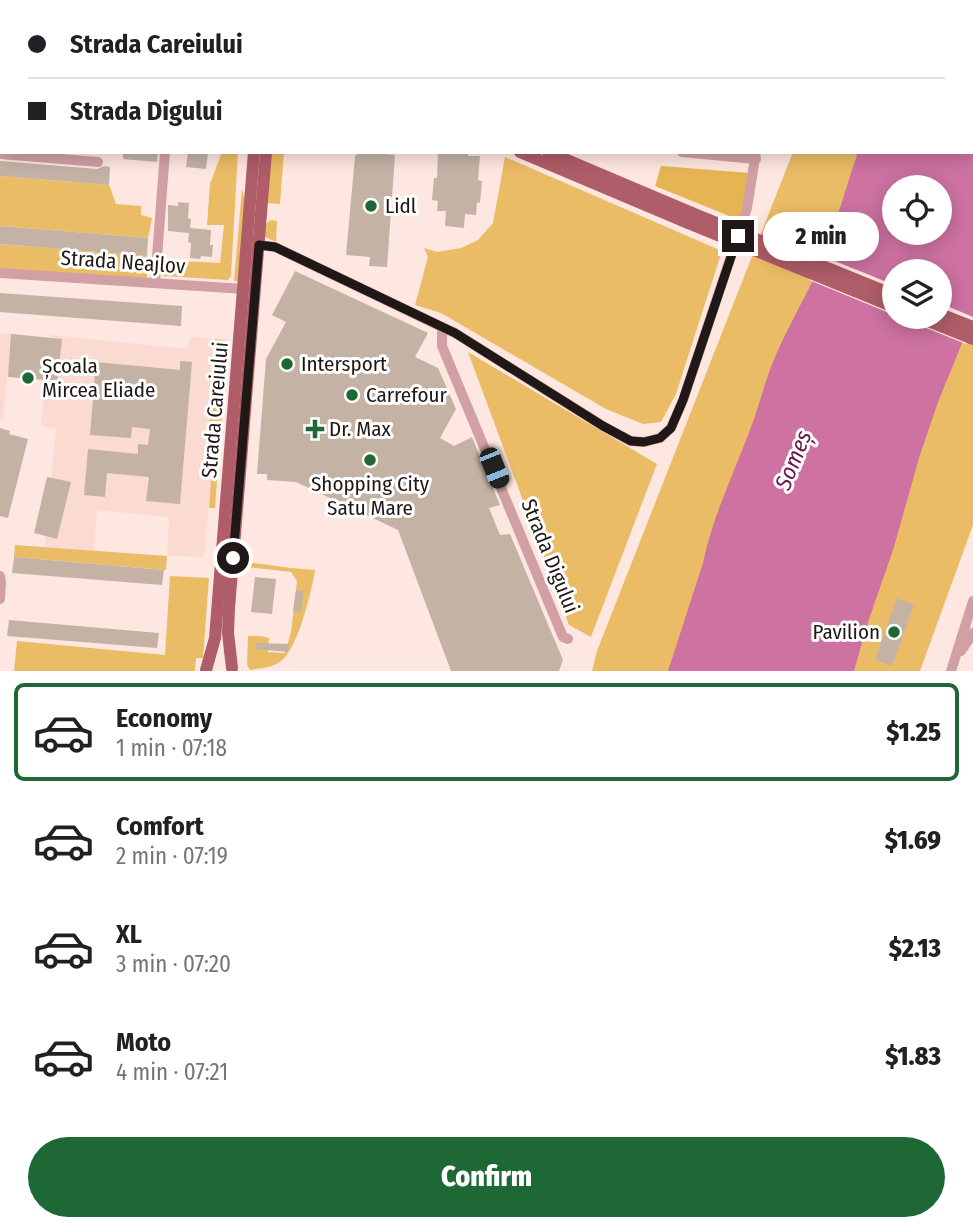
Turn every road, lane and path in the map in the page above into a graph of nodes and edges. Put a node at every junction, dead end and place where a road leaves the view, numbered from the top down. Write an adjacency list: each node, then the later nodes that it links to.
1 (0, 154): 9 (street)
2 (165, 154): 13 (street)
3 (254, 154): 14 (main road, Strada Careiului)
4 (265, 154): 11 (main road, Strada Careiului)
5 (525, 154): 10 (main road)
6 (552, 154): 10 (main road)
7 (731, 154): 8 (street)
8 (756, 155): 18 (street)
9 (98, 162)
10 (690, 218): 15 (main road, bridge); 16 (main road, bridge)
11 (259, 245): 18 (street); 28 (main road, Strada Careiului)
12 (0, 274): 13 (street, Strada Neajlov)
13 (155, 283): 14 (street, Strada Neajlov)
14 (244, 289): 29 (main road, Strada Careiului)
15 (882, 291)
16 (882, 302)
17 (952, 319): 19 (main road)
18 (442, 327): 26 (street, Strada Digului)
19 (973, 327)
20 (948, 329): 21 (main road)
21 (973, 339)
22 (0, 576): 23 (street)
23 (0, 600)
24 (973, 601): 27 (street)
25 (973, 632): 27 (street)
26 (568, 639)
27 (951, 669)
28 (233, 670): 29 (main road)
29 (206, 671)

